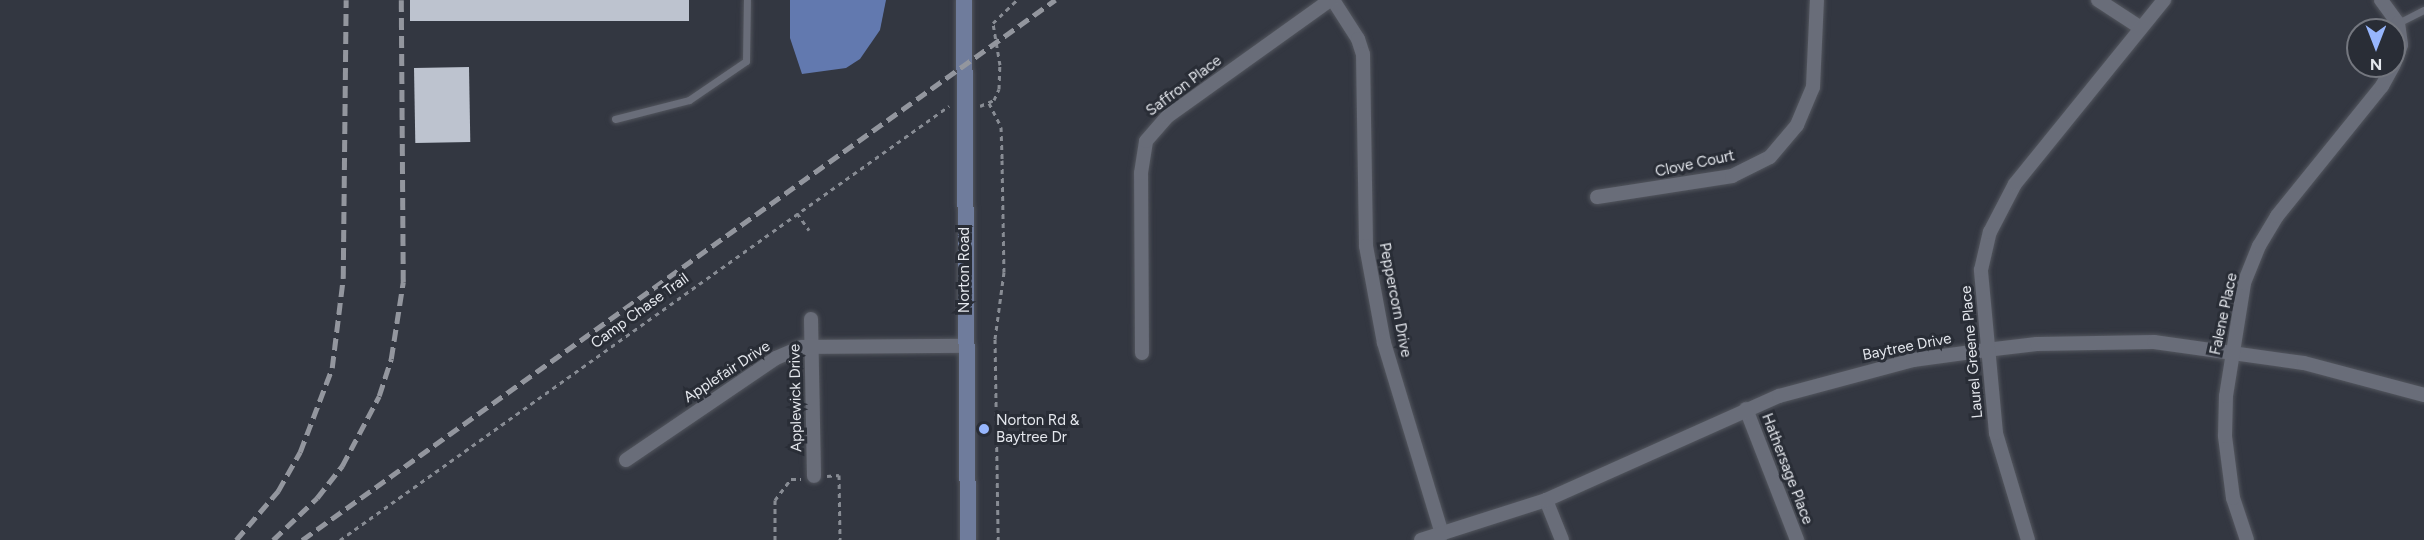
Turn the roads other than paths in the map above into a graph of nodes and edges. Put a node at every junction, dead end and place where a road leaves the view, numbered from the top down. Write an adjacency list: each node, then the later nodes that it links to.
1 (747, 0): 13 (lane)
2 (964, 0): 17 (main road, Norton Road)
3 (1332, 0): 20 (street, Saffron Place); 26 (street, Peppercorn Drive)
4 (1817, 0): 14 (street, Clove Court)
5 (2098, 0): 11 (street)
6 (2164, 0): 11 (street, Laurel Greene Place)
7 (2381, 0): 9 (street)
8 (2424, 10): 10 (lane)
9 (2394, 18)
10 (2406, 19)
11 (2140, 28): 18 (street, Laurel Greene Place)
12 (2387, 78): 19 (street, Falene Place)
13 (615, 118)
14 (1597, 197)
15 (811, 319): 16 (street, Applewick Drive)
16 (812, 346): 17 (street, Applefair Drive); 23 (street, Applefair Drive); 24 (street, Applewick Drive)
17 (966, 346): 27 (main road, Norton Road)
18 (1986, 350): 19 (street, Baytree Drive); 22 (street, Baytree Drive); 31 (street, Laurel Greene Place)
19 (2232, 350): 21 (street, Baytree Drive); 32 (street, Falene Place)
20 (1142, 353)
21 (2424, 395)
22 (1746, 409): 25 (street, Baytree Drive); 30 (street, Hathersage Place)
23 (626, 460)
24 (814, 476)
25 (1546, 500): 26 (street, Baytree Drive); 29 (street)
26 (1442, 534): 28 (street, Baytree Drive)
27 (968, 540)
28 (1421, 540)
29 (1562, 540)
30 (1797, 540)
31 (2028, 540)
32 (2247, 540)

